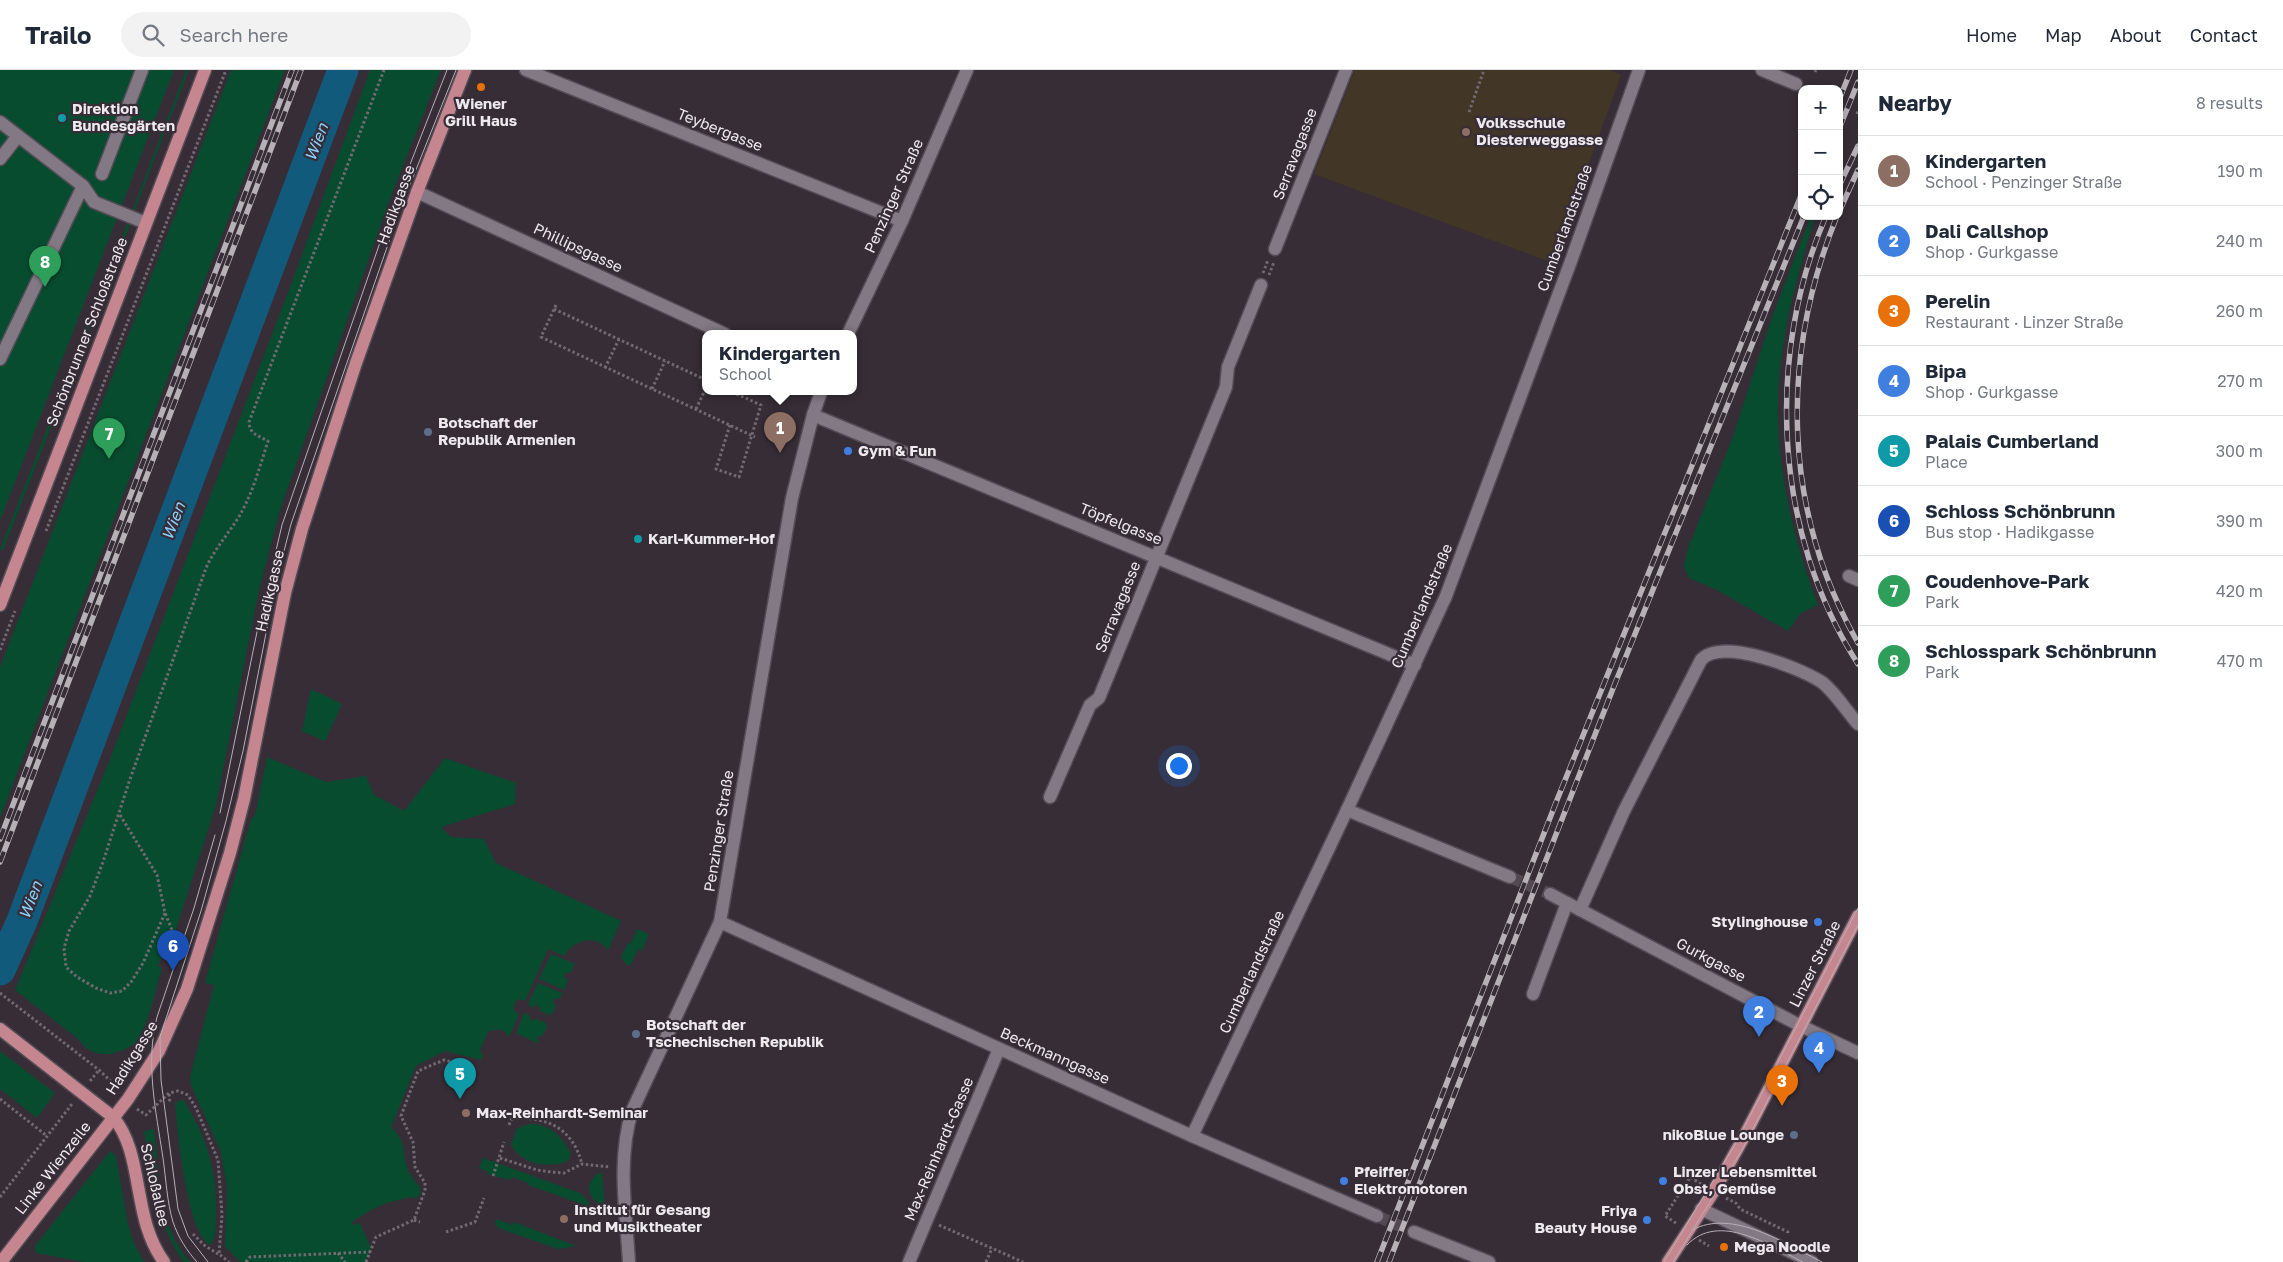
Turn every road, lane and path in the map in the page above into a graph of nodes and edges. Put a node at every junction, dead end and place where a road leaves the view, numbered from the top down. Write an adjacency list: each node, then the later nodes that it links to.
1 (142, 70): 19 (street)
2 (204, 70): 23 (main road, Schönbrunner Schloßstraße)
3 (226, 70): 44 (path)
4 (384, 70): 53 (path)
5 (464, 70): 21 (main road, Hadikgasse)
6 (526, 70): 22 (street, Teybergasse)
7 (967, 70): 22 (street, Penzinger Straße)
8 (1346, 70): 24 (street, Serravagasse)
9 (1484, 70): 14 (path)
10 (1639, 70): 49 (street, Cumberlandstraße)
11 (1762, 70): 12 (street)
12 (1796, 84)
13 (1858, 110): 15 (path)
14 (1469, 112)
15 (1857, 114)
16 (0, 122): 17 (street)
17 (18, 136): 18 (street); 20 (street)
18 (0, 159)
19 (102, 174)
20 (83, 186): 23 (street); 31 (street)
21 (417, 192): 28 (street, Phillipsgasse); 75 (main road, Hadikgasse)
22 (902, 221): 29 (street, Penzinger Straße)
23 (146, 223): 47 (main road, Schönbrunner Schloßstraße)
24 (1275, 249): 25 (path); 25 (path)
25 (1261, 285): 45 (street, Serravagasse)
26 (556, 305): 27 (path)
27 (554, 309): 30 (path); 33 (path)
28 (716, 330)
29 (850, 330)
30 (619, 339): 32 (path); 33 (path)
31 (0, 359)
32 (665, 361): 34 (path); 35 (path)
33 (605, 368): 35 (path)
34 (702, 378)
35 (652, 389): 39 (path)
36 (703, 395): 39 (path)
37 (739, 395): 42 (path)
38 (820, 395): 40 (street, Penzinger Straße)
39 (696, 409): 41 (path)
40 (812, 415): 45 (street, Töpfelgasse); 60 (street, Penzinger Straße)
41 (730, 425): 42 (path); 42 (path)
42 (750, 435): 43 (path)
43 (755, 437)
44 (43, 539)
45 (1156, 556): 49 (street, Töpfelgasse); 51 (street, Serravagasse)
46 (18, 604): 48 (path)
47 (0, 606)
48 (0, 650)
49 (1415, 665): 52 (street, Cumberlandstraße)
50 (1858, 724): 57 (street)
51 (1050, 797)
52 (1347, 810): 54 (street); 80 (street, Cumberlandstraße)
53 (120, 814): 58 (path); 58 (path)
54 (1510, 877)
55 (1550, 894): 56 (street, Gurkgasse)
56 (1567, 903): 57 (street, Gurkgasse); 63 (street)
57 (1580, 910): 64 (street, Gurkgasse)
58 (165, 912): 61 (path)
59 (1858, 916): 64 (main road, Linzer Straße)
60 (720, 922): 66 (street, Beckmanngasse); 84 (street, Penzinger Straße)
61 (180, 938)
62 (0, 993): 70 (path)
63 (1533, 994)
64 (1801, 1026): 68 (street, Gurkgasse); 90 (main road, Linzer Straße)
65 (0, 1029): 72 (main road, Schloßallee)
66 (998, 1049): 80 (street, Beckmanngasse); 93 (street, Max-Reinhardt-Gasse)
67 (140, 1050): 71 (path)
68 (1858, 1053)
69 (471, 1067): 92 (path)
70 (98, 1070): 71 (path); 72 (path)
71 (115, 1085): 75 (path)
72 (82, 1092): 77 (main road, Schloßallee); 79 (path)
73 (169, 1093): 75 (path); 76 (path); 101 (path)
74 (0, 1099): 79 (path)
75 (128, 1099): 77 (main road, Hadikgasse)
76 (170, 1104)
77 (113, 1117): 102 (main road, Linke Wienzeile); 103 (main road, Schloßallee)
78 (509, 1125): 83 (path)
79 (47, 1136): 88 (path)
80 (1192, 1136): 91 (street, Beckmanngasse)
81 (504, 1142): 82 (path)
82 (500, 1158): 83 (path); 86 (path)
83 (582, 1164): 84 (path)
84 (624, 1167): 108 (street, Penzinger Straße)
85 (1701, 1170): 87 (path)
86 (493, 1176)
87 (1695, 1180)
88 (0, 1196)
89 (484, 1198): 95 (path)
90 (1701, 1210): 113 (main road, Linzer Straße); 114 (street)
91 (1378, 1216)
92 (414, 1220): 94 (path); 99 (path)
93 (927, 1220): 98 (path); 109 (street, Max-Reinhardt-Gasse)
94 (420, 1222)
95 (446, 1232)
96 (1414, 1232): 112 (street)
97 (193, 1234): 101 (path)
98 (992, 1248): 110 (path); 111 (path)
99 (370, 1252): 100 (path); 107 (path)
100 (338, 1253): 105 (path); 106 (path)
101 (219, 1254): 104 (path)
102 (1, 1262)
103 (164, 1262)
104 (229, 1262)
105 (246, 1262)
106 (345, 1262)
107 (366, 1262)
108 (629, 1262)
109 (909, 1262)
110 (986, 1262)
111 (1023, 1262)
112 (1489, 1262)
113 (1668, 1262)
114 (1812, 1262)

